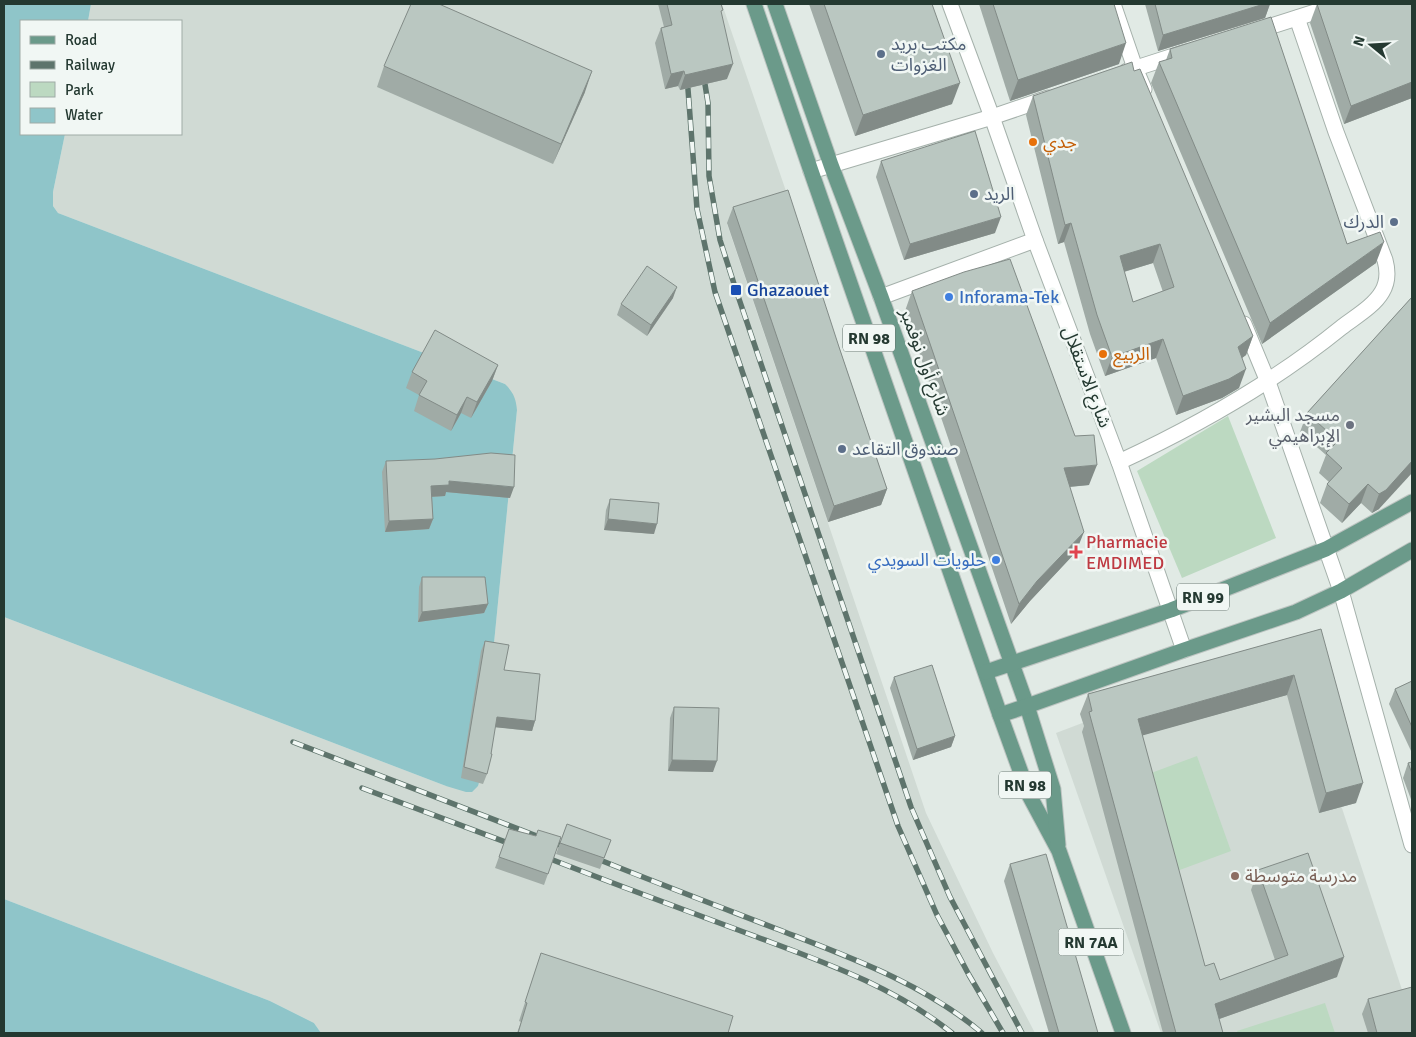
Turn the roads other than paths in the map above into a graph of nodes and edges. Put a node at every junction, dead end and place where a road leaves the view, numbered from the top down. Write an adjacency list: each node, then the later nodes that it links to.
1 (754, 4): 15 (main road, RN 98)
2 (775, 4): 14 (main road, شارع أول نوفمبر / RN 98)
3 (950, 4): 13 (street, شارع الاستقلال)
4 (1112, 4): 9 (street)
5 (1340, 4): 6 (street)
6 (1297, 18): 7 (street); 19 (street)
7 (1240, 36)
8 (1202, 47): 9 (street)
9 (1135, 68): 10 (street); 12 (street)
10 (1117, 74)
11 (1064, 92): 13 (street)
12 (1150, 104)
13 (992, 117): 14 (street); 16 (street, شارع الاستقلال)
14 (831, 165): 15 (street); 17 (main road, شارع أول نوفمبر / RN 98)
15 (811, 171): 28 (main road, RN 98)
16 (1035, 240): 17 (street); 20 (street, شارع الاستقلال)
17 (881, 297): 27 (main road, شارع أول نوفمبر / RN 98)
18 (1238, 310): 19 (street)
19 (1268, 382): 20 (street); 22 (street)
20 (1119, 462): 25 (street, شارع الاستقلال)
21 (1412, 502): 22 (main road, RN 99)
22 (1326, 549): 24 (street); 25 (main road, RN 99)
23 (1412, 550): 24 (main road, RN 99)
24 (1341, 591): 26 (main road, RN 99); 31 (street)
25 (1171, 610): 26 (street, شارع الاستقلال); 27 (main road, RN 99)
26 (1184, 650): 29 (main road, RN 99)
27 (1012, 663): 28 (main road, RN 99); 29 (main road, شارع أول نوفمبر / RN 98)
28 (986, 672): 30 (main road, RN 98)
29 (1027, 706): 30 (main road, RN 99); 32 (main road, شارع أول نوفمبر / RN 98)
30 (1000, 714): 32 (main road, RN 98)
31 (1412, 845)
32 (1059, 851): 33 (main road, RN 7AA)
33 (1123, 1033)

